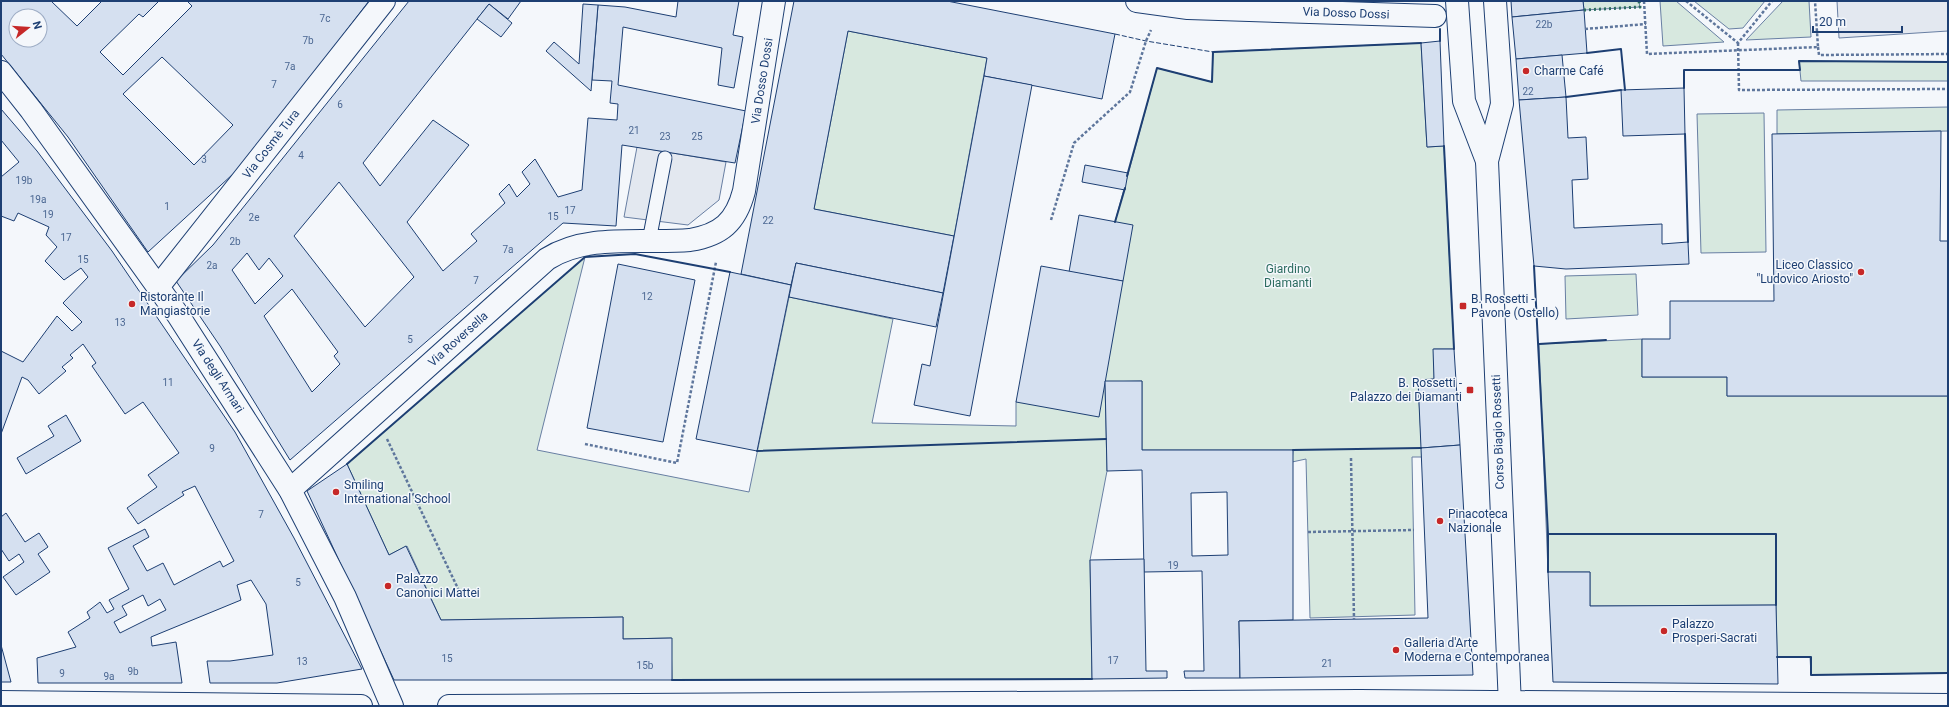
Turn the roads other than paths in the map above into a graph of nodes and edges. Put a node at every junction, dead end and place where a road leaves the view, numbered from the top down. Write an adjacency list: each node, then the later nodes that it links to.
1 (384, 1): 12 (street, Via Cosmè Tura)
2 (774, 1): 9 (street, Via Dosso Dossi)
3 (1137, 1): 6 (street, Via Dosso Dossi)
4 (1457, 1): 10 (street, Corso Biagio Rossetti)
5 (1495, 1): 10 (street, Corso Biagio Rossetti)
6 (1436, 16)
7 (1, 72): 12 (street, Via degli Armari)
8 (665, 158): 11 (lane)
9 (749, 162): 11 (street, Via Roversella)
10 (1487, 162): 15 (street, Corso Biagio Rossetti)
11 (649, 241): 13 (street, Via Roversella)
12 (158, 287): 13 (street, Via degli Armari)
13 (290, 490): 18 (street, Via degli Armari)
14 (4, 704): 17 (street)
15 (1510, 705): 16 (street); 19 (street)
16 (1948, 705)
17 (361, 706)
18 (392, 706)
19 (449, 706)

